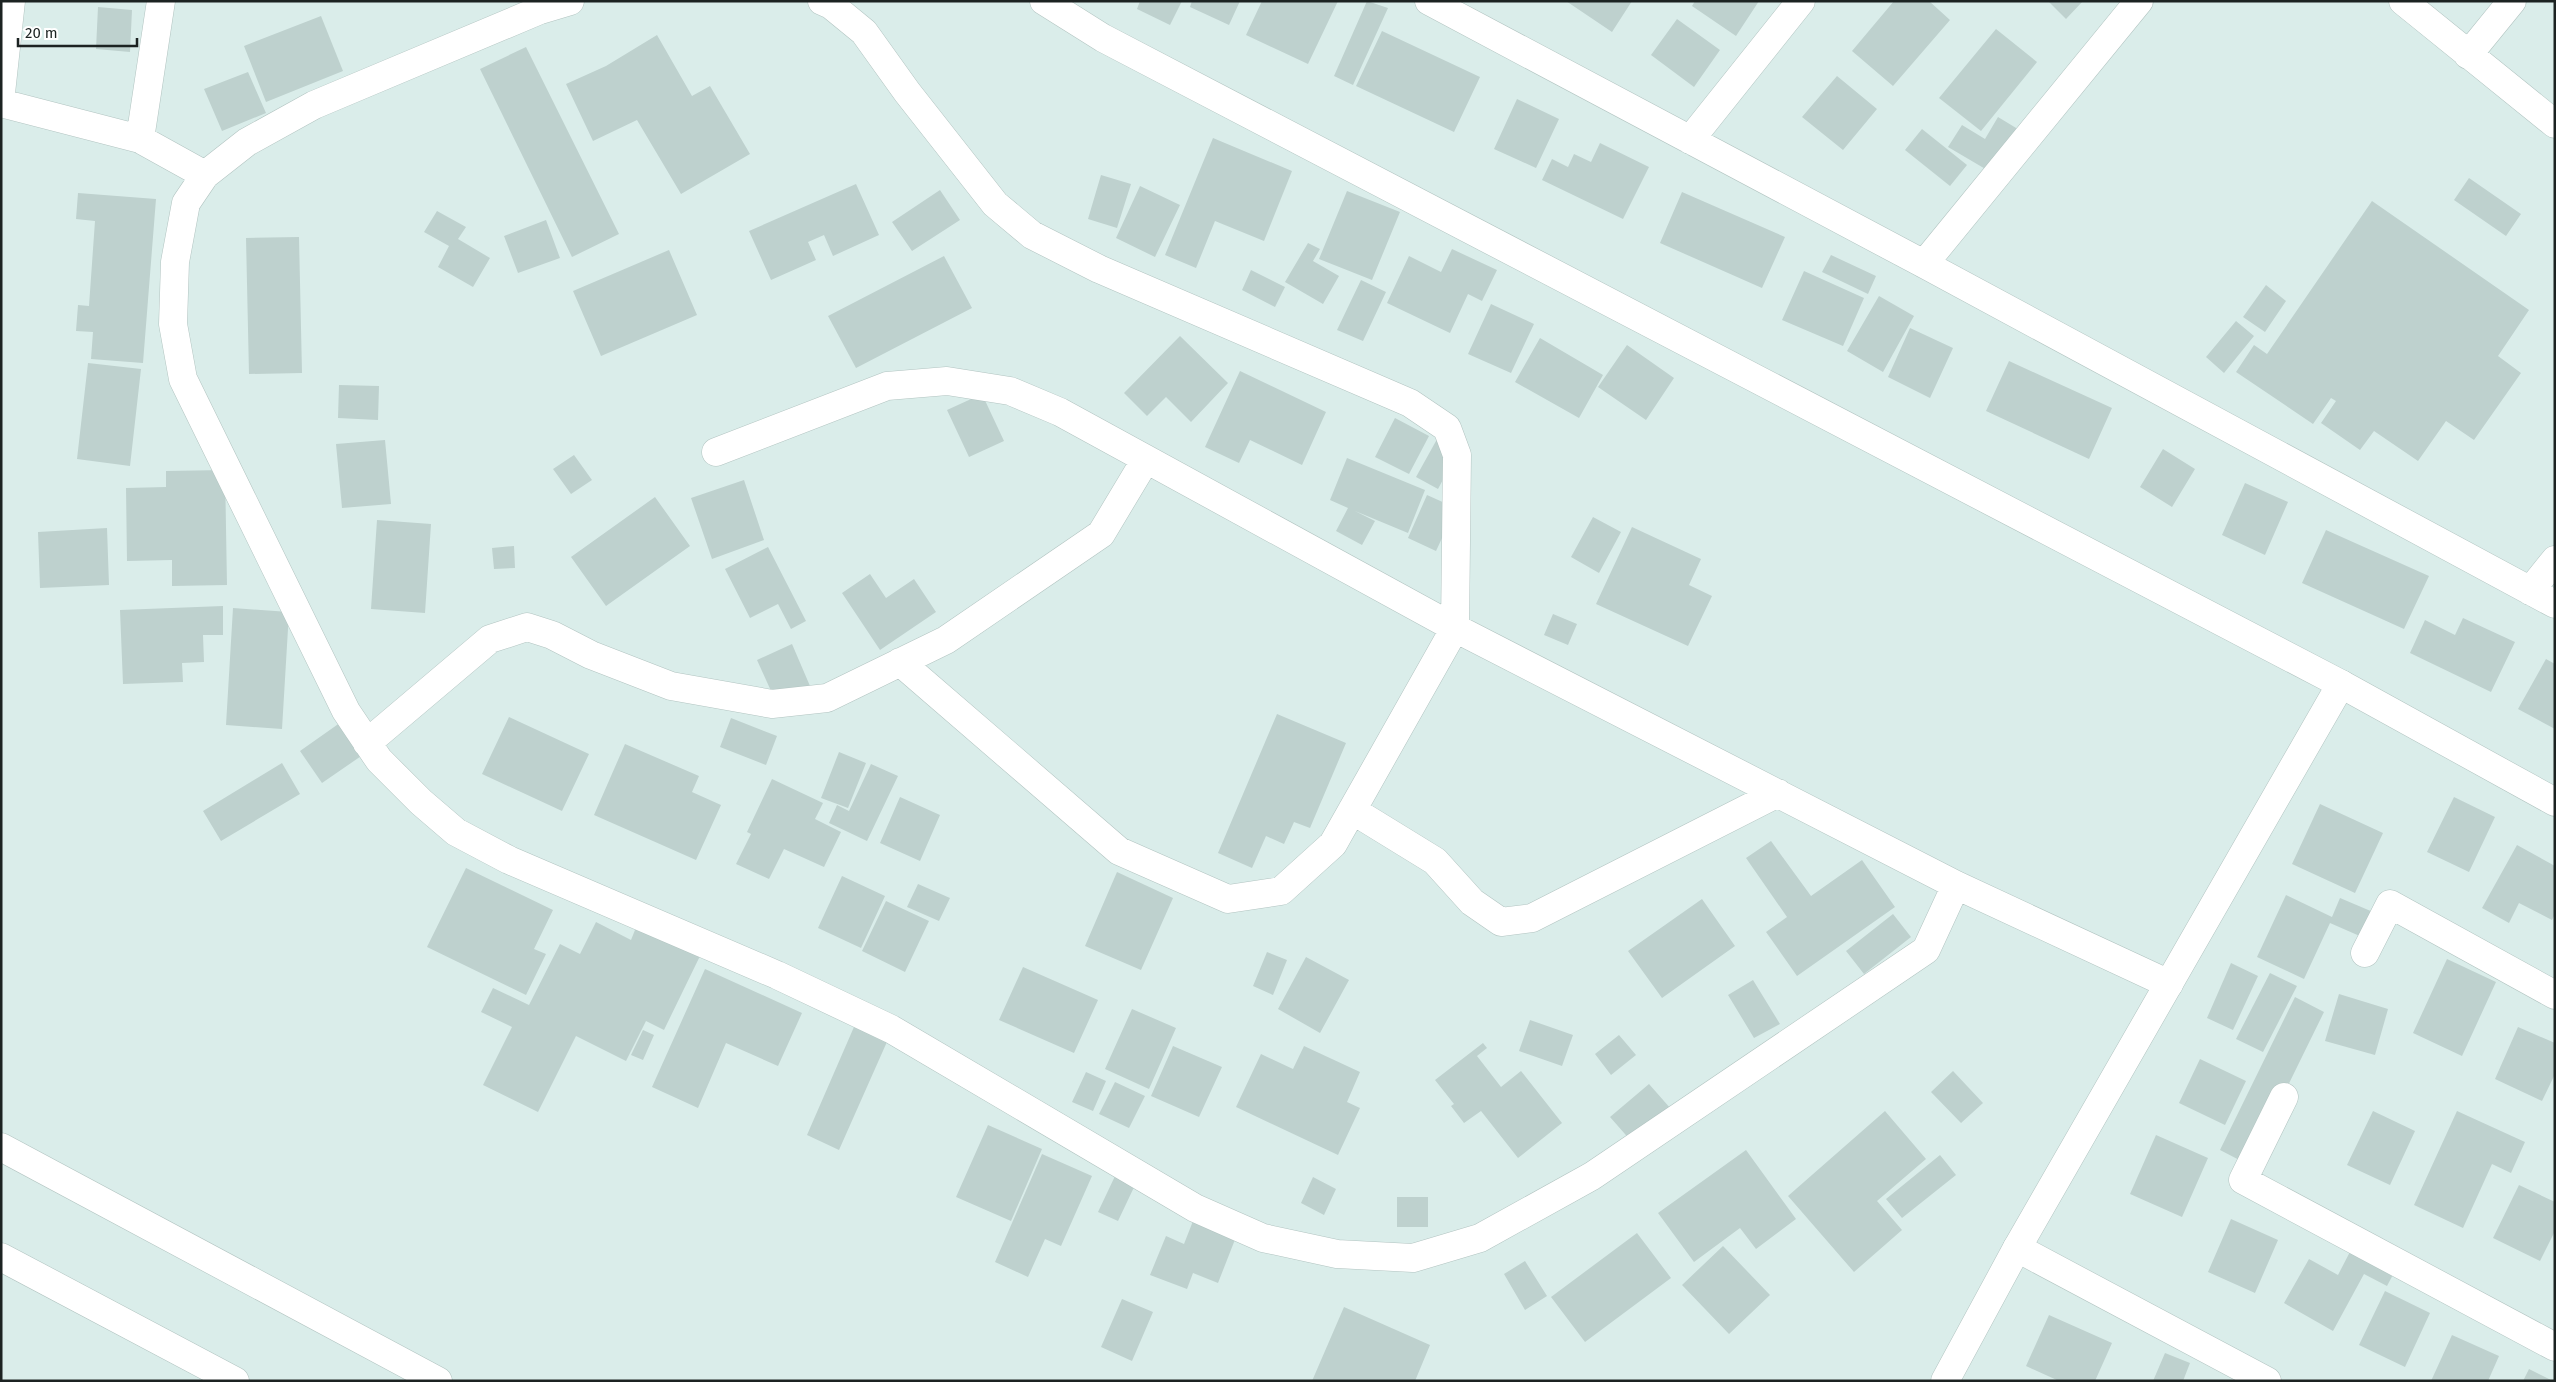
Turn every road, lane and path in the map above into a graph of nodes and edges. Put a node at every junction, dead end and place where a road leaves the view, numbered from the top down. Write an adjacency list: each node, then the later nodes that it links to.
1 (11, 1): 13 (street)
2 (161, 1): 16 (street)
3 (570, 1): 18 (street)
4 (822, 1): 25 (street)
5 (1044, 1): 27 (street)
6 (1428, 1): 11 (street)
7 (1801, 1): 17 (street)
8 (2139, 1): 19 (street)
9 (2403, 1): 12 (street)
10 (2512, 1): 12 (street)
11 (1466, 9): 17 (street)
12 (2468, 55): 15 (street)
13 (1, 93)
14 (1, 103): 16 (street)
15 (2555, 124)
16 (140, 139): 18 (street)
17 (1690, 140): 19 (street)
18 (205, 176): 28 (street)
19 (1924, 264): 23 (street)
20 (716, 452): 21 (street)
21 (1146, 458): 25 (street); 26 (street)
22 (2555, 560): 23 (street)
23 (2530, 591): 24 (street)
24 (2555, 604)
25 (1455, 628): 29 (street); 31 (street)
26 (900, 662): 28 (street); 31 (street)
27 (2341, 684): 30 (street); 34 (street)
28 (367, 743): 32 (street)
29 (1778, 793): 31 (street); 32 (street)
30 (2555, 802)
31 (1352, 810)
32 (1956, 885): 34 (street)
33 (2365, 953): 35 (street)
34 (2169, 984): 38 (street)
35 (2555, 995)
36 (2284, 1097): 40 (street)
37 (1, 1147): 42 (street)
38 (2017, 1248): 43 (street); 44 (street)
39 (1, 1258): 41 (street)
40 (2555, 1347)
41 (235, 1381)
42 (438, 1381)
43 (1945, 1381)
44 (2266, 1381)

